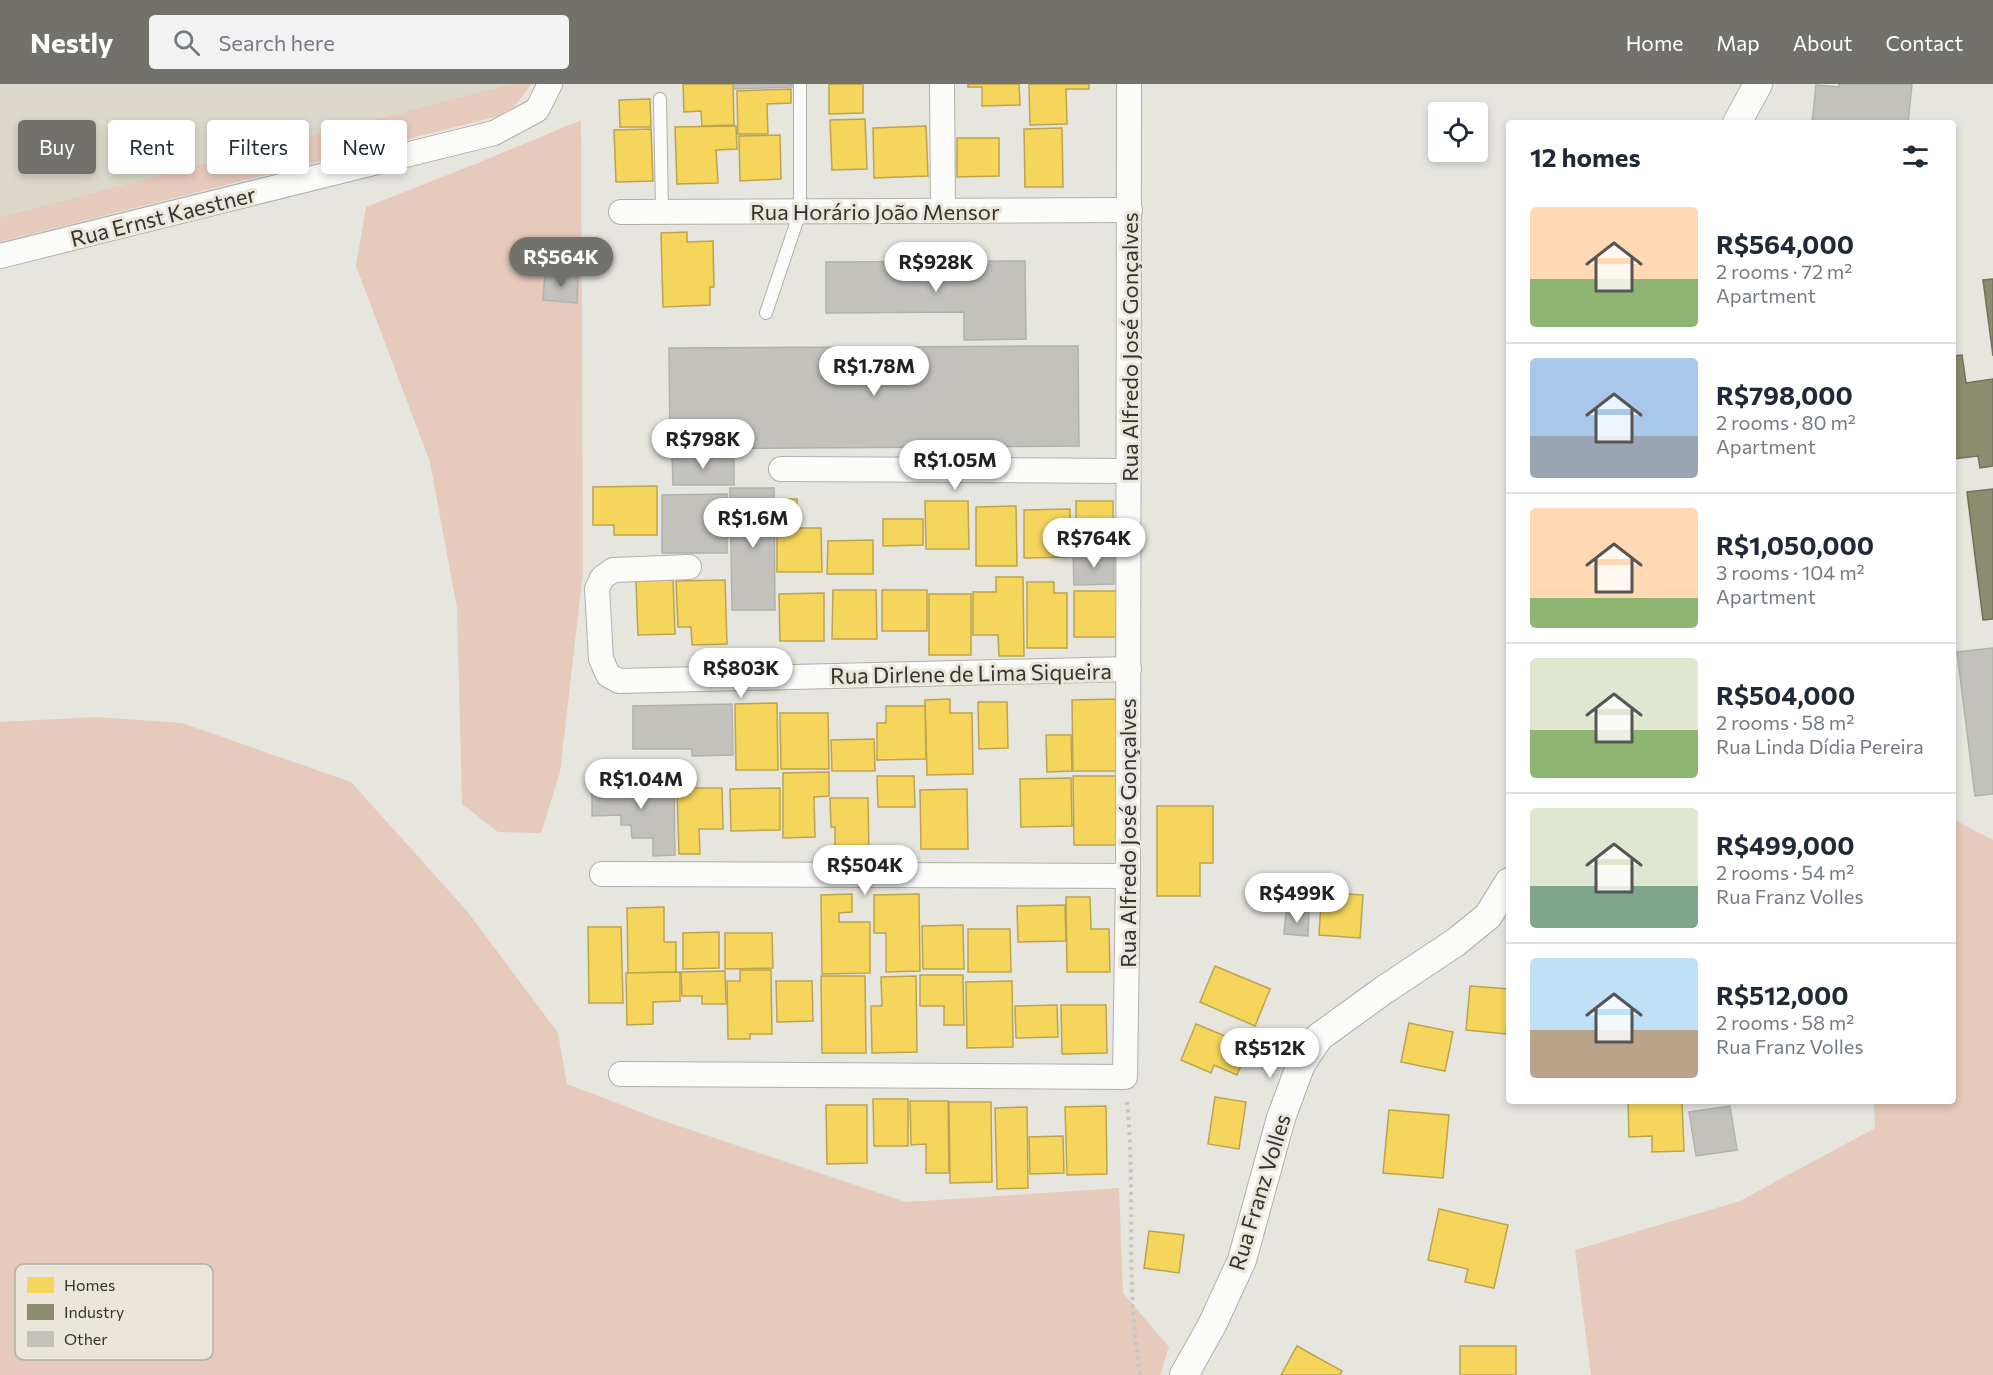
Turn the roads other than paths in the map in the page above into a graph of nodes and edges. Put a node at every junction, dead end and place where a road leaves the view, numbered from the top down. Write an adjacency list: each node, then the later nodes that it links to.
1 (550, 84): 13 (street, Rua Ernst Kaestner)
2 (800, 84): 12 (lane)
3 (942, 84): 8 (street)
4 (1129, 84): 9 (street, Rua Alfredo José Gonçalves)
5 (1758, 84): 7 (street)
6 (660, 99): 11 (lane)
7 (1739, 120)
8 (943, 210): 9 (street, Rua Horário João Mensor); 12 (street, Rua Horário João Mensor)
9 (1130, 210): 16 (street, Rua Alfredo José Gonçalves)
10 (621, 212): 11 (street, Rua Horário João Mensor)
11 (662, 212): 12 (street, Rua Horário João Mensor)
12 (800, 212): 14 (lane)
13 (0, 256)
14 (766, 313)
15 (781, 469): 16 (street)
16 (1128, 471): 18 (street, Rua Alfredo José Gonçalves)
17 (689, 567): 18 (street, Rua Dirlene de Lima Siqueira)
18 (1129, 669): 20 (street, Rua Alfredo José Gonçalves)
19 (602, 874): 20 (street)
20 (1128, 876): 22 (street, Rua Alfredo José Gonçalves)
21 (1506, 887): 23 (street, Rua Franz Volles)
22 (621, 1074)
23 (1184, 1375)

